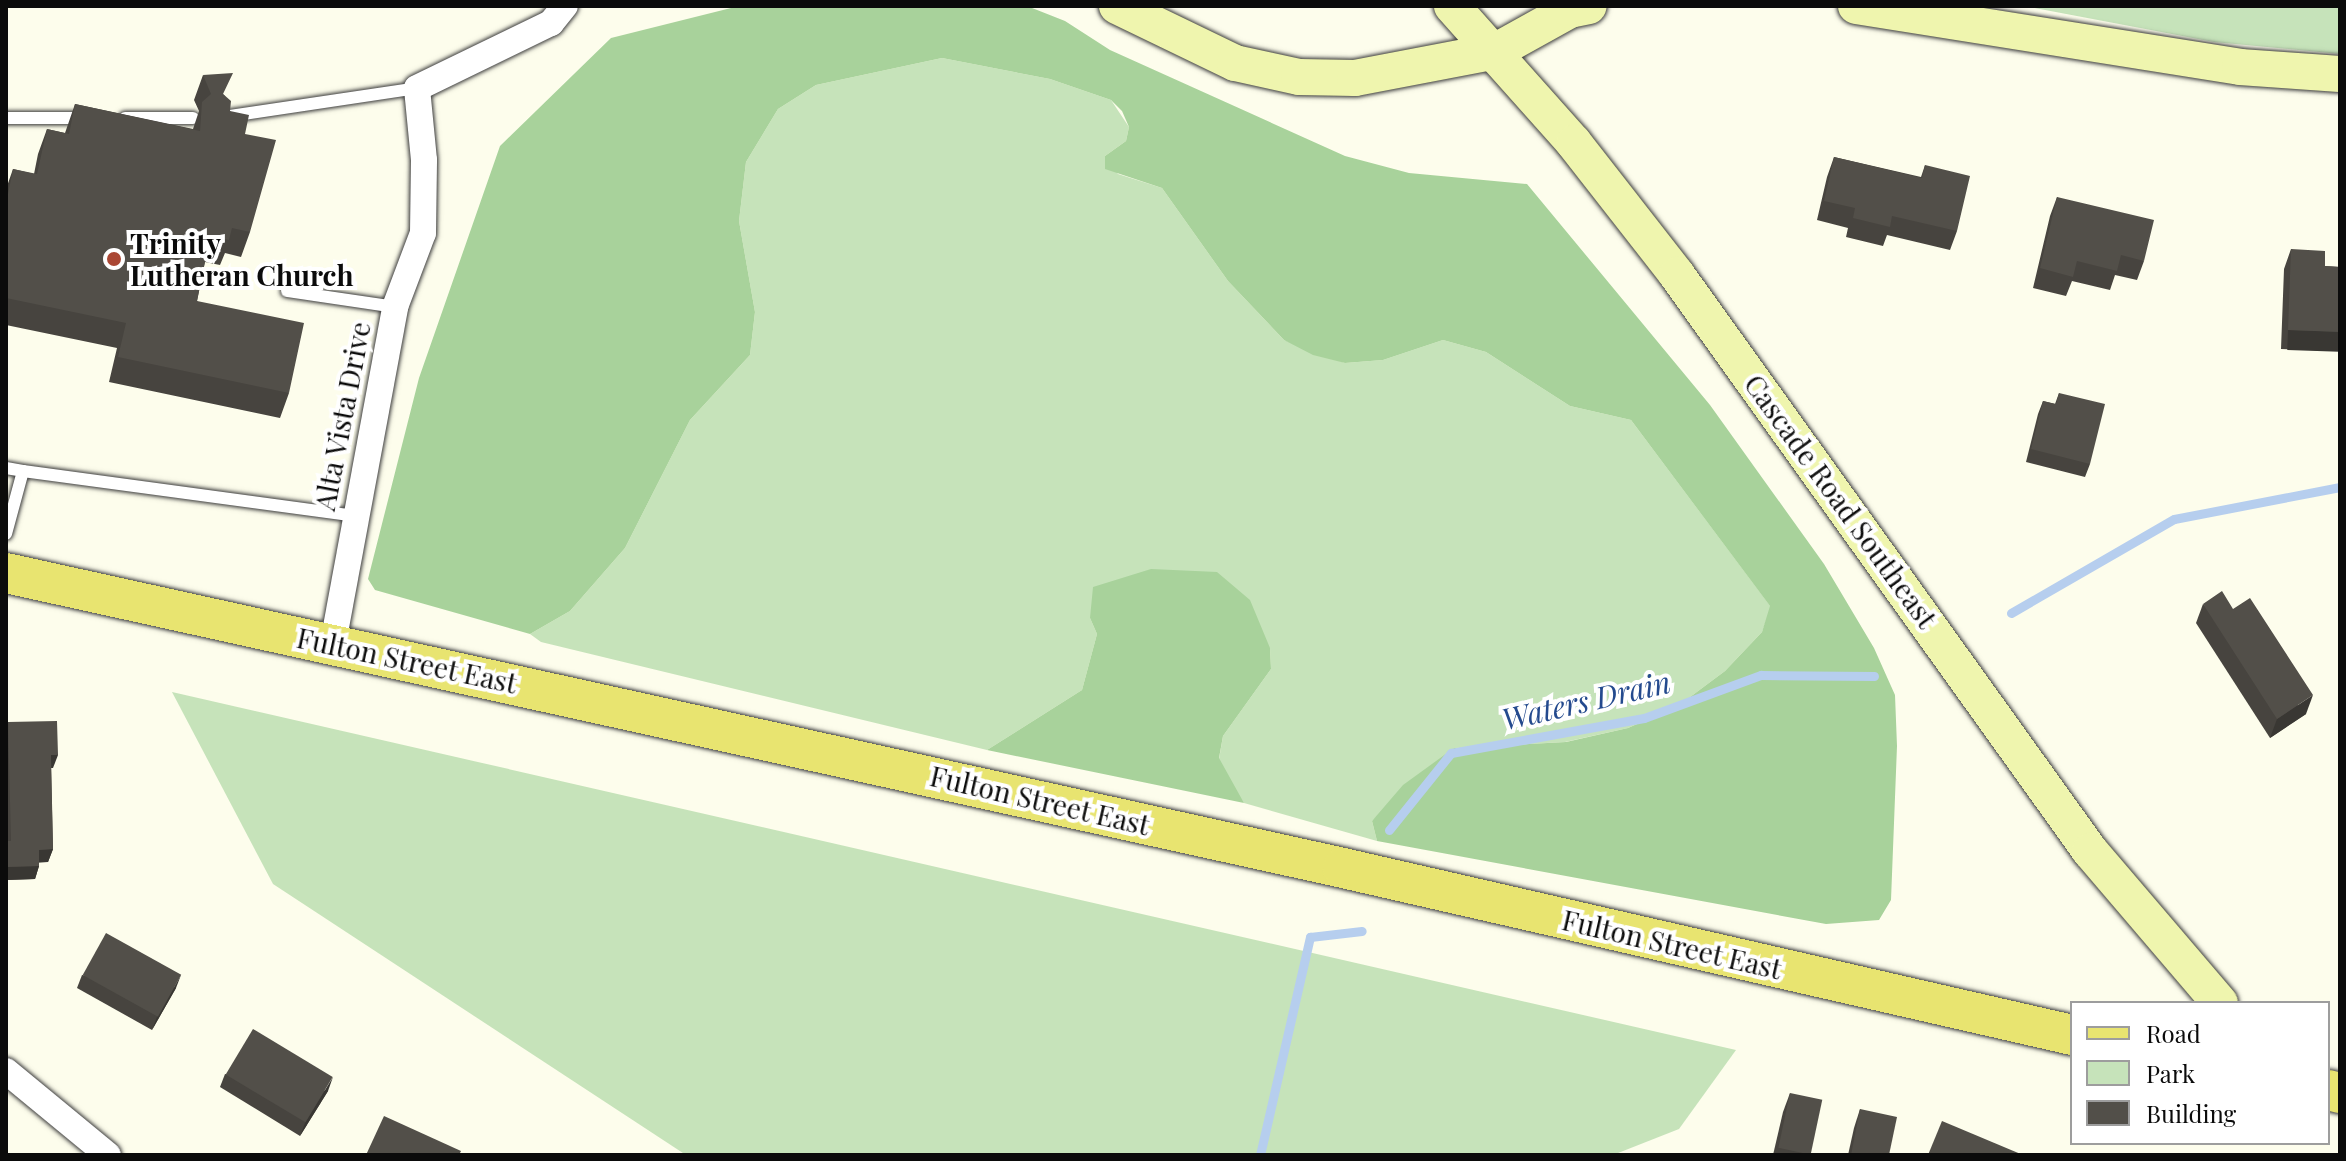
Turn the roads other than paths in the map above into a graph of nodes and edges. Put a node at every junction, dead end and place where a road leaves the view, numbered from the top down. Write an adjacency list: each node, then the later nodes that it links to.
1 (565, 6): 8 (street)
2 (1117, 6): 6 (main road)
3 (1452, 6): 6 (main road, Cascade Road Southeast)
4 (1589, 6): 6 (main road)
5 (1856, 6): 7 (main road)
6 (1496, 51): 22 (main road, Cascade Road Southeast)
7 (2340, 74)
8 (417, 88): 9 (lane); 15 (street, Alta Vista Drive)
9 (223, 117)
10 (6, 118): 11 (lane)
11 (100, 118)
12 (115, 118): 13 (lane)
13 (193, 118)
14 (287, 291): 15 (lane)
15 (395, 307): 18 (street, Alta Vista Drive)
16 (6, 468): 17 (lane)
17 (23, 471): 18 (lane); 19 (lane)
18 (355, 516): 21 (street, Alta Vista Drive)
19 (6, 534)
20 (10, 580): 21 (main road, Fulton Street East)
21 (333, 643): 23 (main road, Fulton Street East)
22 (2218, 1001)
23 (2070, 1035)
24 (6, 1071): 25 (street)
25 (108, 1155)

